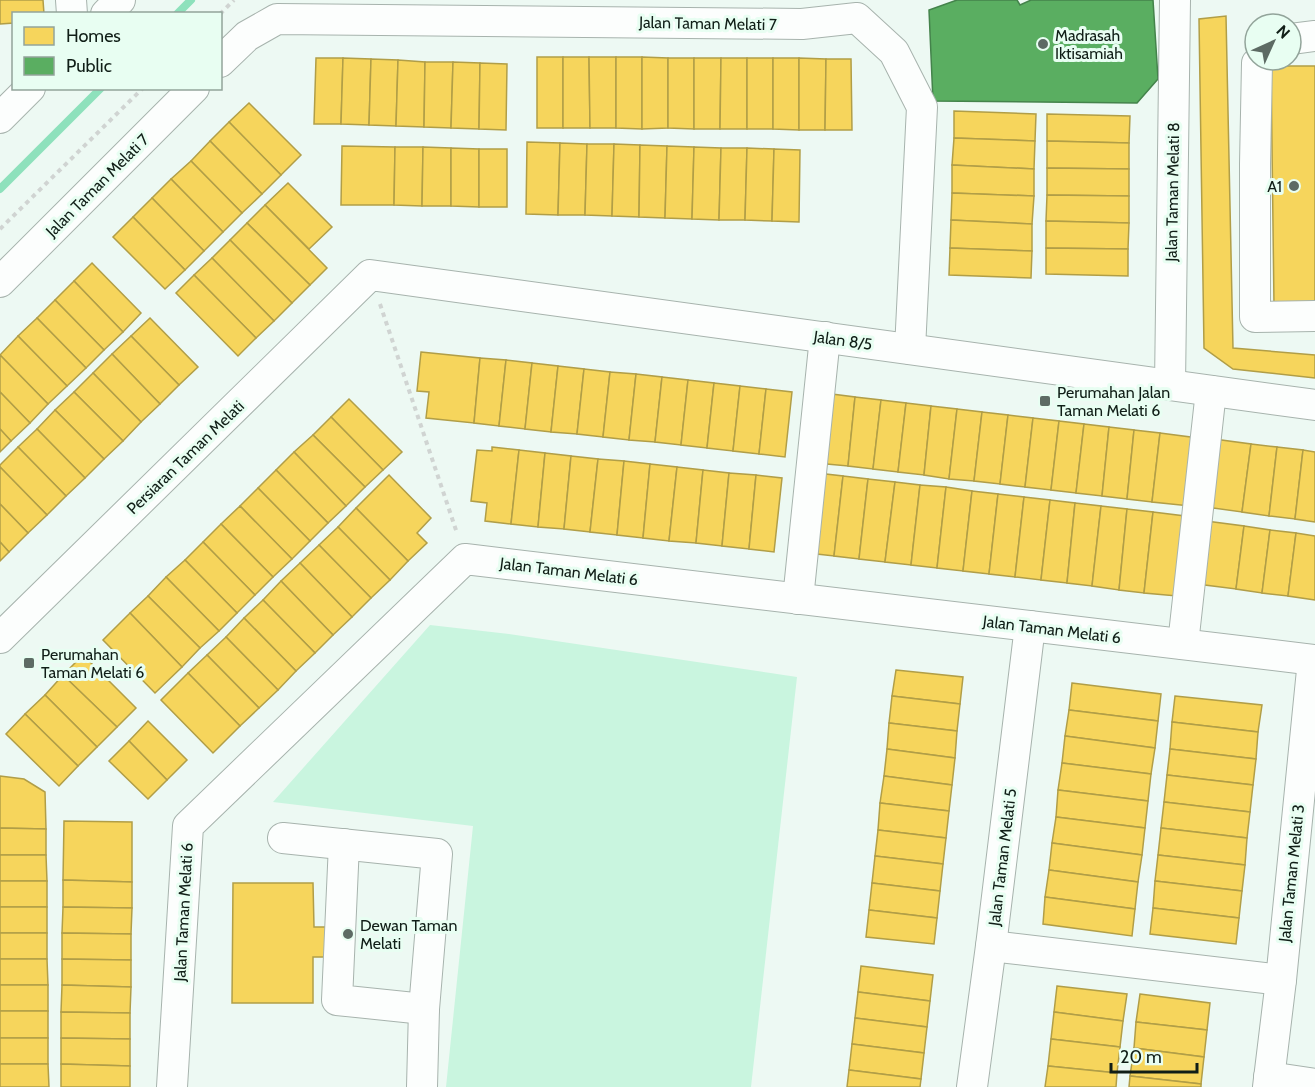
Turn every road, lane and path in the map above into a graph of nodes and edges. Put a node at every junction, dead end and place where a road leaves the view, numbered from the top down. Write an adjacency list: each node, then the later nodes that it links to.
1 (120, 0): 4 (street)
2 (234, 0): 5 (path)
3 (1175, 0): 18 (street, Jalan Taman Melati 8)
4 (108, 12)
5 (222, 12)
6 (222, 60): 17 (street, Jalan Taman Melati 7)
7 (1257, 72): 15 (street)
8 (28, 90): 11 (street)
9 (141, 90): 12 (path)
10 (192, 90): 14 (street, Jalan Taman Melati 7)
11 (0, 118)
12 (0, 229)
13 (370, 275): 16 (street, Jalan 8/5); 21 (path); 24 (street, Persiaran Taman Melati)
14 (0, 282)
15 (1315, 316)
16 (825, 337): 17 (street, Jalan 8/5); 22 (street)
17 (910, 349): 18 (street, Jalan 8/5)
18 (1170, 385): 19 (street, Jalan 8/5)
19 (1211, 391): 20 (street, Jalan 8/5); 25 (street)
20 (1315, 405)
21 (465, 559): 22 (street, Jalan Taman Melati 6); 34 (street, Jalan Taman Melati 6)
22 (798, 599): 23 (street, Jalan Taman Melati 6)
23 (1030, 626): 25 (street, Jalan Taman Melati 6); 29 (street, Jalan Taman Melati 5)
24 (0, 638)
25 (1183, 644): 26 (street, Jalan Taman Melati 6)
26 (1314, 660): 30 (street, Jalan Taman Melati 3)
27 (283, 838): 28 (street)
28 (344, 844): 31 (street); 31 (street)
29 (991, 946): 30 (street); 36 (street, Jalan Taman Melati 5)
30 (1281, 980): 32 (street, Jalan Taman Melati 3)
31 (424, 1009): 35 (street)
32 (1268, 1082): 33 (street)
33 (1315, 1084)
34 (172, 1087)
35 (422, 1087)
36 (972, 1087)

